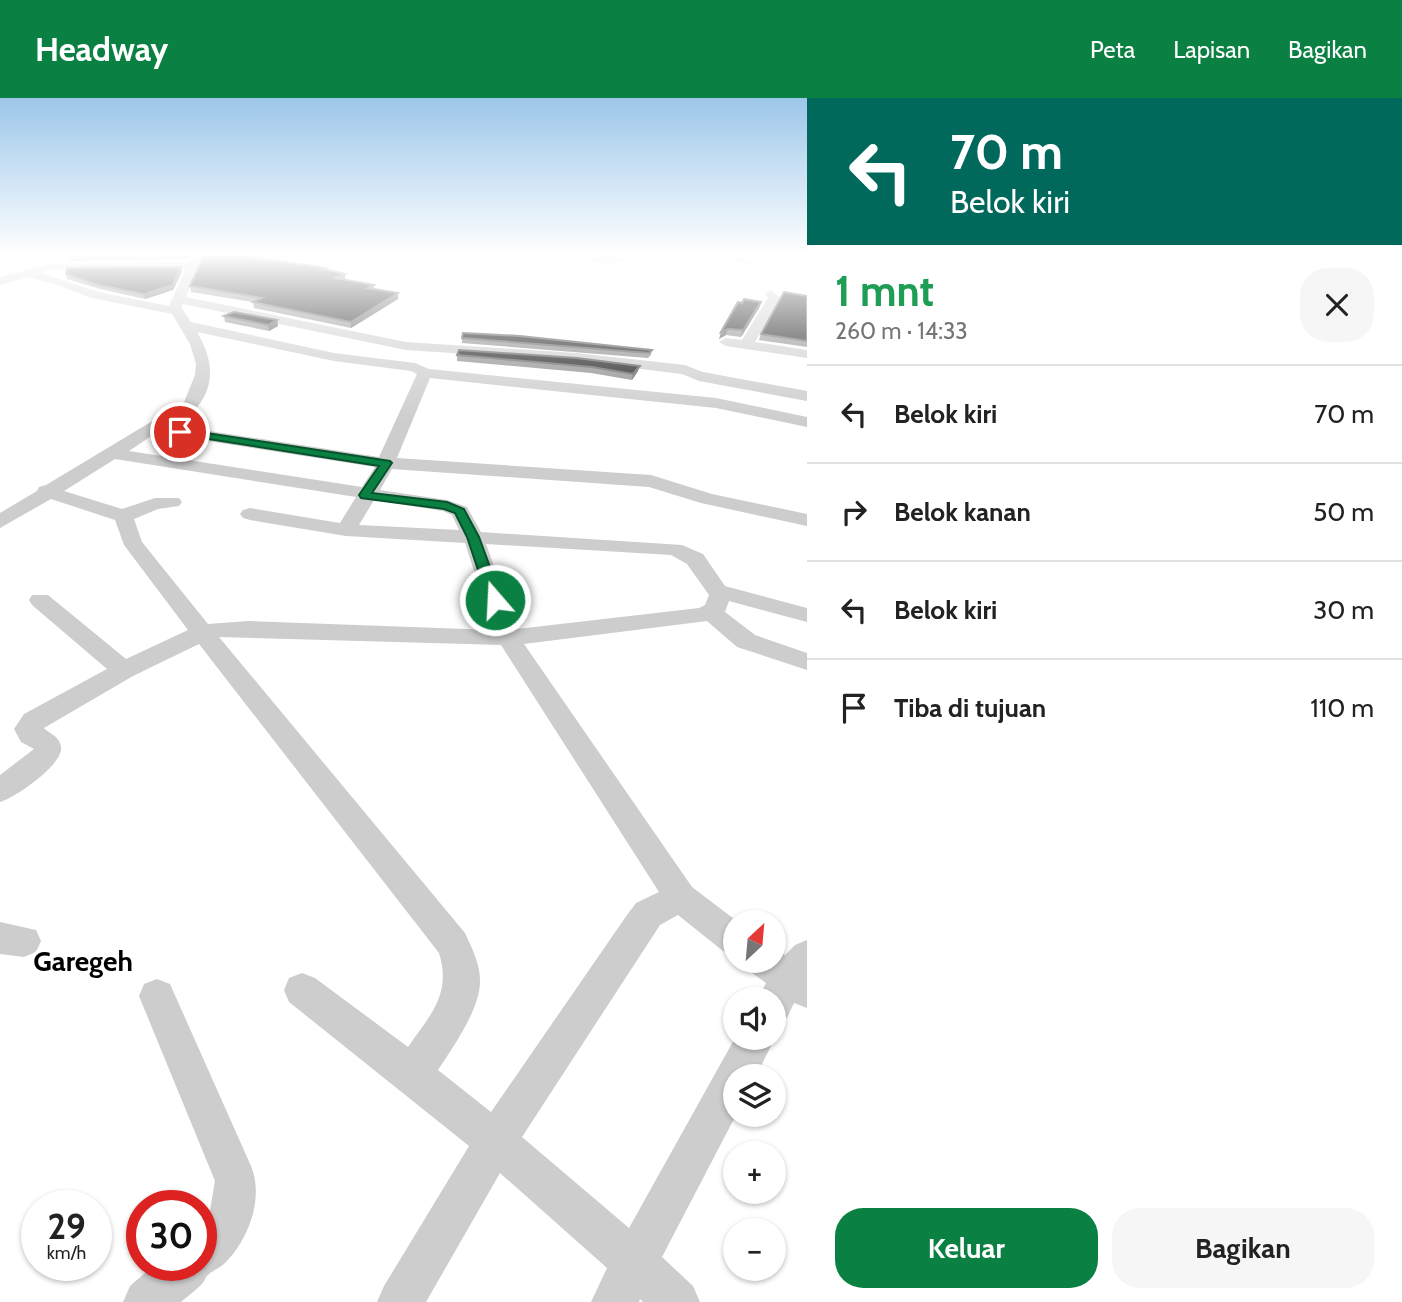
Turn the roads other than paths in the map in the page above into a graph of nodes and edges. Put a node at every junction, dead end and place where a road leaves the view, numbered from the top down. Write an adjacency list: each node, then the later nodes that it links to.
1 (175, 311): 3 (street)
2 (767, 311): 5 (street)
3 (179, 312): 7 (street); 8 (street); 10 (street)
4 (726, 342): 5 (street)
5 (747, 344): 6 (street)
6 (805, 350)
7 (425, 373): 9 (street); 12 (street)
8 (807, 396)
9 (807, 422)
10 (154, 428): 11 (street); 12 (street)
11 (110, 453): 13 (street); 14 (street)
12 (386, 463): 14 (street); 18 (street)
13 (46, 491): 17 (street); 19 (street)
14 (365, 495): 20 (street); 21 (street)
15 (172, 502): 17 (street)
16 (250, 513): 20 (street)
17 (122, 516): 25 (street)
18 (807, 520)
19 (0, 522)
20 (346, 530): 21 (street)
21 (473, 537): 23 (street); 26 (street)
22 (40, 600): 28 (street)
23 (715, 604): 24 (street); 26 (street); 27 (street)
24 (807, 615)
25 (202, 633): 26 (street); 28 (street); 35 (street)
26 (508, 638): 30 (street)
27 (807, 662)
28 (124, 670): 29 (street)
29 (0, 791)
30 (680, 897): 31 (street); 36 (street)
31 (723, 931)
32 (302, 990): 35 (street)
33 (157, 996): 37 (street)
34 (749, 1050): 38 (street)
35 (414, 1073): 36 (street)
36 (496, 1140): 38 (street); 41 (street)
37 (217, 1240)
38 (634, 1261): 42 (street); 43 (street)
39 (171, 1281): 40 (street)
40 (146, 1302)
41 (400, 1302)
42 (614, 1302)
43 (677, 1302)

